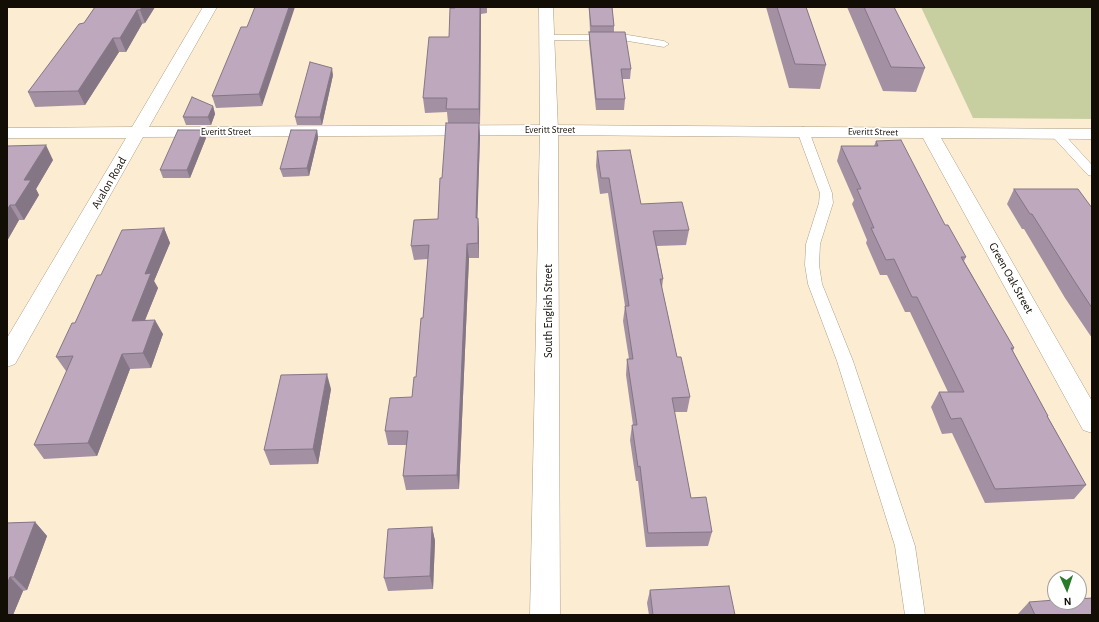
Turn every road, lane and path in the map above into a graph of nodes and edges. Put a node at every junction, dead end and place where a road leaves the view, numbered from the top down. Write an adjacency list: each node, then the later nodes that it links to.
1 (210, 7): 7 (street, Avalon Road)
2 (546, 7): 3 (street, South English Street)
3 (548, 38): 4 (lane); 5 (street, South English Street)
4 (664, 44)
5 (549, 130): 6 (street, Everitt Street); 7 (street, Everitt Street); 15 (street, South English Street)
6 (802, 131): 9 (street, Everitt Street); 16 (lane)
7 (138, 132): 8 (street, Everitt Street); 13 (street, Avalon Road)
8 (7, 133)
9 (929, 133): 10 (street, Everitt Street); 14 (street, Green Oak Street)
10 (1057, 134): 11 (street, Everitt Street); 12 (lane)
11 (1092, 134)
12 (1092, 172)
13 (7, 358)
14 (1092, 423)
15 (545, 615)
16 (915, 615)

